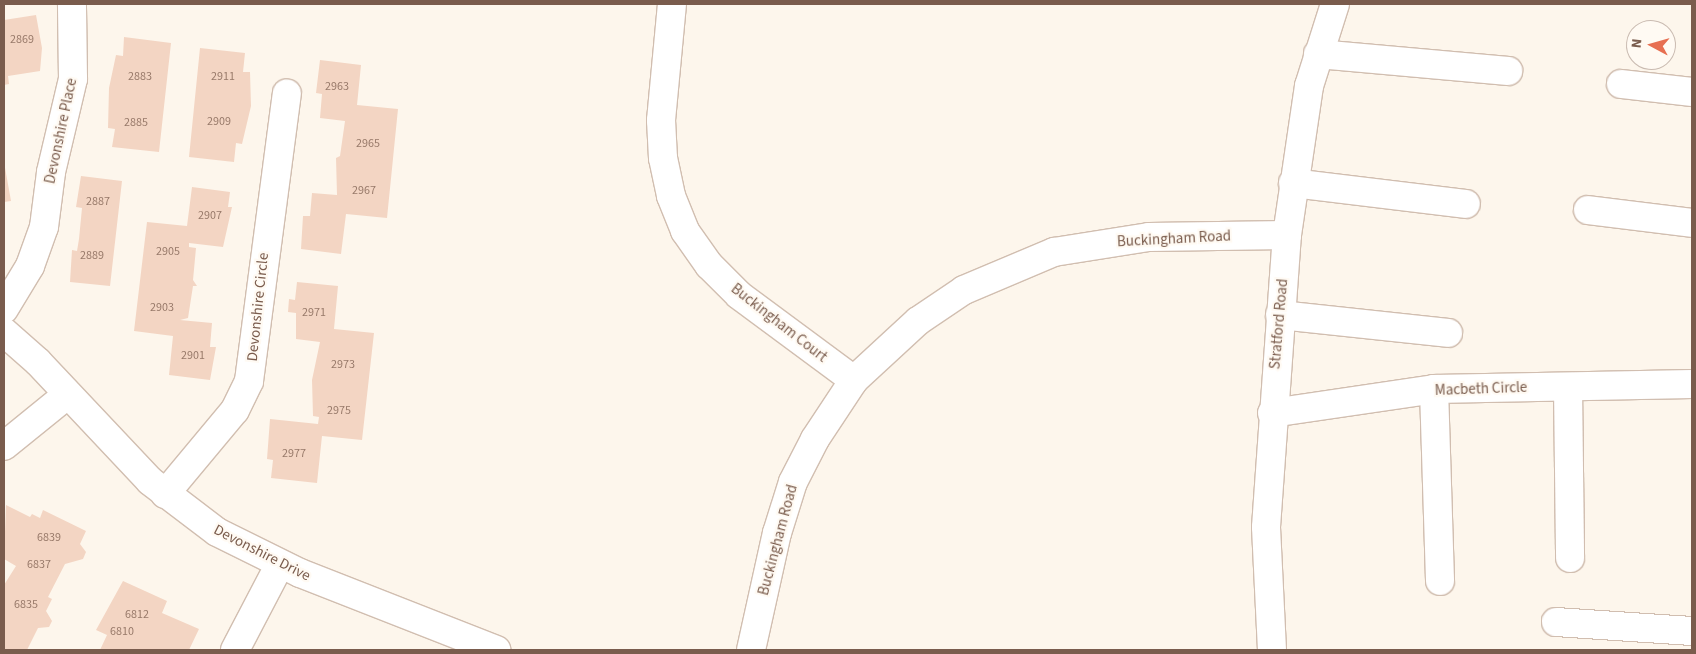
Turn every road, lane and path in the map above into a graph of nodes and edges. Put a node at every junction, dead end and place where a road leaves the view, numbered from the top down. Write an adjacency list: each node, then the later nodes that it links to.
1 (72, 4): 14 (street, Devonshire Place)
2 (672, 4): 18 (street, Buckingham Court)
3 (1335, 4): 4 (street, Stratford Road)
4 (1318, 54): 5 (street); 9 (street, Stratford Road)
5 (1508, 71)
6 (1621, 84): 7 (street)
7 (1692, 92)
8 (287, 94): 25 (street, Devonshire Circle)
9 (1293, 183): 10 (street); 13 (street, Stratford Road)
10 (1466, 204)
11 (1588, 210): 12 (street)
12 (1692, 223)
13 (1287, 235): 15 (street, Stratford Road); 18 (street, Buckingham Road)
14 (4, 309)
15 (1280, 315): 17 (street); 23 (street, Stratford Road)
16 (4, 332): 22 (street, Devonshire Drive)
17 (1448, 333)
18 (854, 380): 33 (street, Buckingham Road)
19 (1692, 384): 20 (street, Macbeth Circle)
20 (1568, 387): 21 (street, Macbeth Circle); 26 (street)
21 (1434, 389): 23 (street, Macbeth Circle); 28 (street)
22 (68, 394): 24 (street); 25 (street, Devonshire Drive)
23 (1272, 413): 34 (street, Stratford Road)
24 (4, 446)
25 (165, 494): 27 (street, Devonshire Drive)
26 (1570, 558)
27 (280, 564): 31 (street); 32 (street, Devonshire Drive)
28 (1440, 582)
29 (1556, 622): 30 (street)
30 (1692, 631)
31 (235, 650)
32 (496, 650)
33 (751, 650)
34 (1272, 650)

